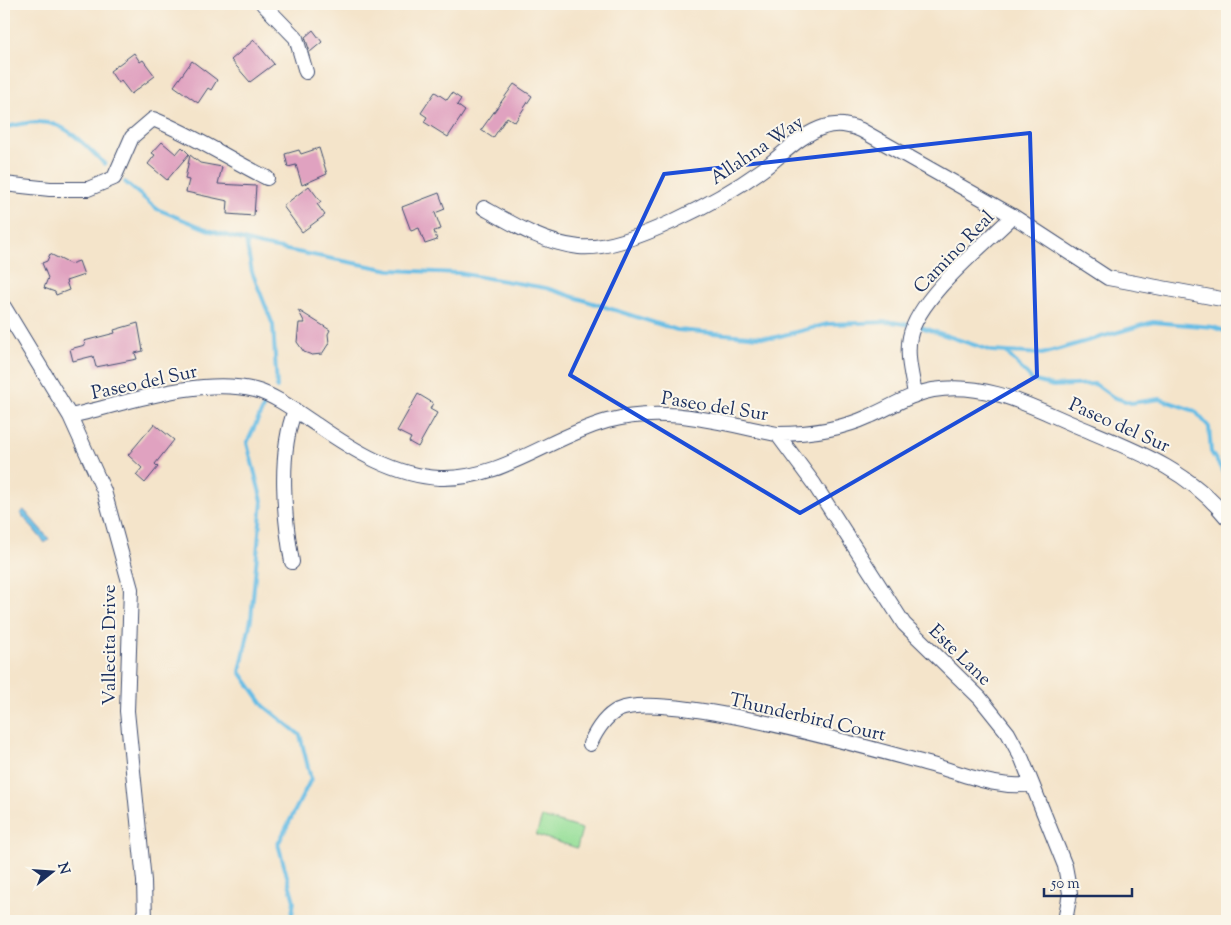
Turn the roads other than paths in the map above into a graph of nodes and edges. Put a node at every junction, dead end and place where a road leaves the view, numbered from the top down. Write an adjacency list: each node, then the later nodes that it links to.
1 (263, 4): 2 (street)
2 (306, 72)
3 (268, 178): 4 (street)
4 (4, 184)
5 (484, 208): 6 (street, Allahna Way)
6 (1013, 216): 7 (street, Camino Real); 9 (street, Camino Real)
7 (1227, 300)
8 (4, 307): 11 (street, Vallecita Drive)
9 (915, 394): 12 (street, Paseo del Sur); 13 (street, Paseo del Sur)
10 (294, 410): 11 (street, Paseo del Sur); 12 (street, Paseo del Sur); 14 (street)
11 (70, 416): 17 (street, Vallecita Drive)
12 (778, 434): 16 (street, Este Lane)
13 (1227, 518)
14 (292, 562)
15 (590, 744): 16 (street, Thunderbird Court)
16 (1032, 784): 18 (street, Este Lane)
17 (145, 921)
18 (1065, 921)

